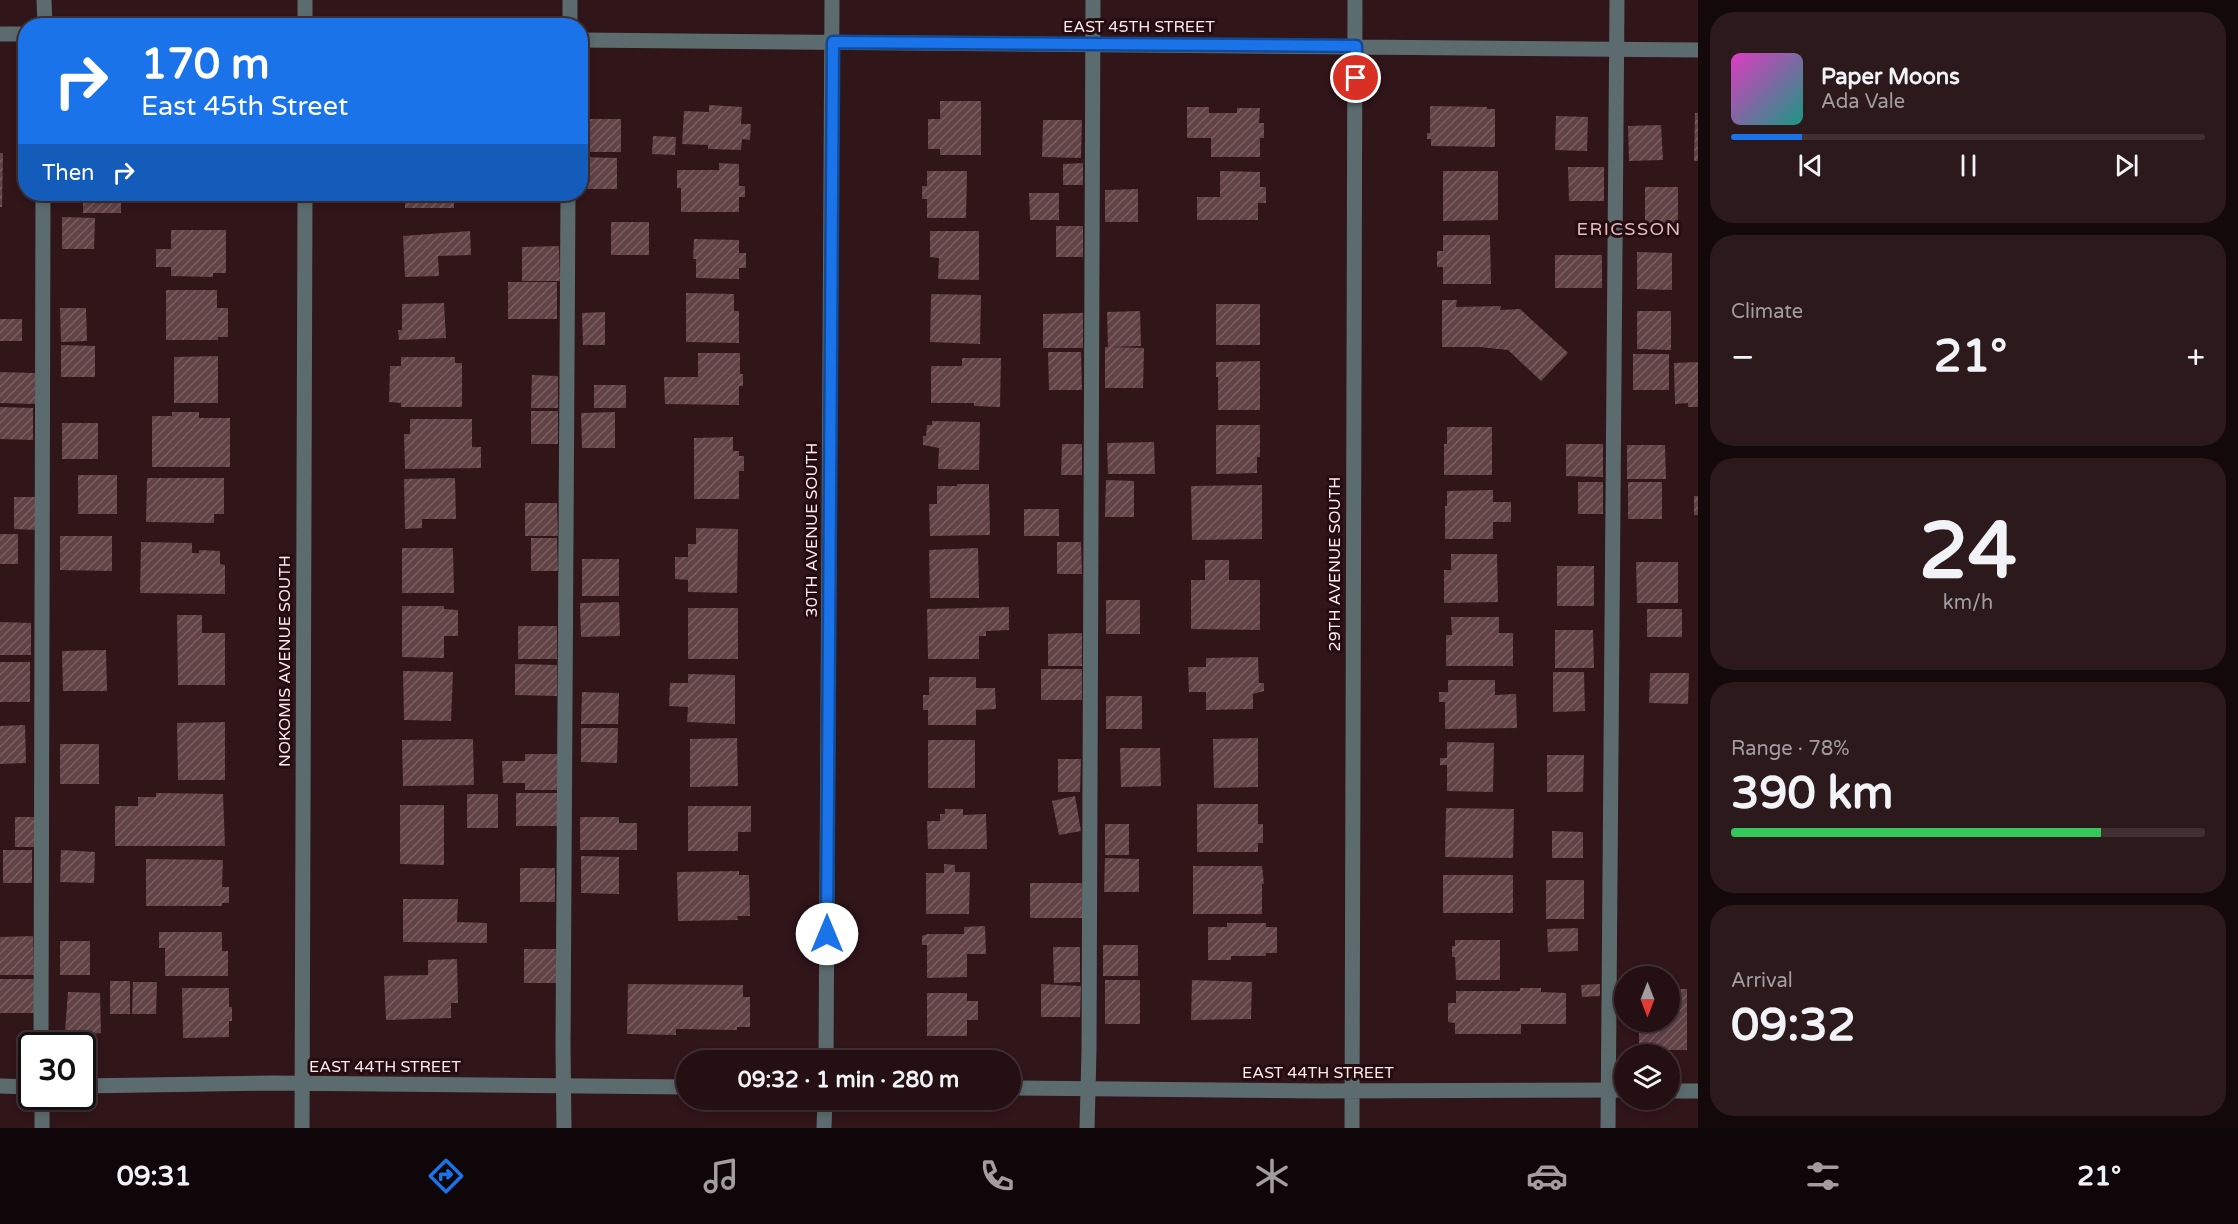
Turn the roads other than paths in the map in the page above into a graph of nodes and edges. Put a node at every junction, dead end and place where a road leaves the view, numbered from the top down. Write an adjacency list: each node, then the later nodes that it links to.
1 (44, 0): 8 (street)
2 (305, 0): 9 (street)
3 (570, 0): 10 (street)
4 (832, 0): 14 (street, 30TH AVENUE SOUTH)
5 (1093, 0): 15 (street)
6 (1355, 0): 16 (street, 29TH AVENUE SOUTH)
7 (1617, 0): 17 (street)
8 (45, 18)
9 (305, 18)
10 (570, 18)
11 (0, 34): 12 (street)
12 (18, 34)
13 (588, 40): 14 (street, EAST 45TH STREET)
14 (833, 42): 15 (street, EAST 45TH STREET); 23 (street, 30TH AVENUE SOUTH)
15 (1093, 45): 16 (street, EAST 45TH STREET); 31 (street)
16 (1356, 46): 17 (street, EAST 45TH STREET); 34 (street, 29TH AVENUE SOUTH)
17 (1617, 50): 18 (street, EAST 45TH STREET); 32 (street)
18 (1698, 50)
19 (43, 201): 22 (street)
20 (305, 201): 24 (street, NOKOMIS AVENUE SOUTH)
21 (568, 201): 27 (street)
22 (41, 1032)
23 (826, 1050)
24 (301, 1084): 26 (street, EAST 44TH STREET); 27 (street, EAST 44TH STREET); 40 (street, NOKOMIS AVENUE SOUTH)
25 (0, 1086): 28 (street)
26 (96, 1086)
27 (564, 1086): 29 (street, EAST 44TH STREET); 41 (street)
28 (18, 1087)
29 (676, 1087)
30 (1021, 1088): 31 (street, EAST 44TH STREET)
31 (1088, 1088): 34 (street, EAST 44TH STREET); 43 (street)
32 (1608, 1090): 33 (street, EAST 44TH STREET); 34 (street, EAST 44TH STREET); 45 (street)
33 (1614, 1090)
34 (1351, 1091): 44 (street, 29TH AVENUE SOUTH)
35 (1680, 1091): 36 (street)
36 (1698, 1091)
37 (42, 1110): 39 (street)
38 (825, 1110): 42 (street)
39 (42, 1128)
40 (302, 1128)
41 (564, 1128)
42 (824, 1128)
43 (1087, 1128)
44 (1352, 1128)
45 (1608, 1128)

